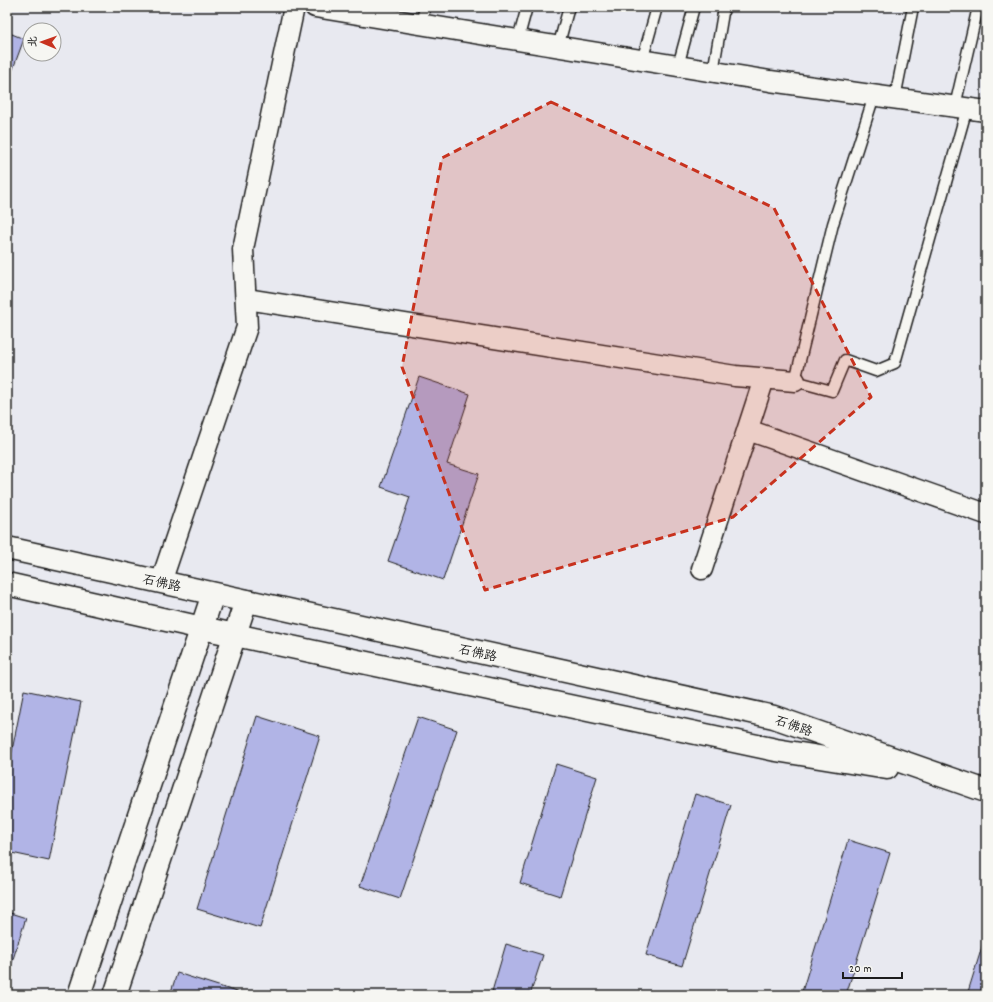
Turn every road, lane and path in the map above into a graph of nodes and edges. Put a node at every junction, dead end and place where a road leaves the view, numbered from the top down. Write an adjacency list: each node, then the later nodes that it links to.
1 (294, 7): 19 (street)
2 (315, 7): 10 (street)
3 (527, 7): 11 (lane)
4 (569, 7): 12 (lane)
5 (657, 7): 13 (lane)
6 (694, 7): 14 (lane)
7 (724, 7): 15 (lane)
8 (913, 7): 17 (lane)
9 (978, 7): 18 (lane)
10 (423, 16): 11 (street)
11 (518, 40): 12 (street)
12 (558, 47): 13 (street)
13 (642, 60): 14 (street)
14 (678, 66): 15 (street)
15 (713, 72): 16 (street)
16 (874, 96): 17 (street); 21 (lane)
17 (895, 98): 18 (street)
18 (969, 108): 21 (lane)
19 (246, 299): 20 (street); 26 (street)
20 (764, 379): 21 (street); 22 (street)
21 (795, 381)
22 (748, 430): 23 (street); 25 (street)
23 (986, 514)
24 (7, 548): 26 (street, 石佛路)
25 (702, 569)
26 (161, 582): 28 (street, 石佛路)
27 (7, 584): 30 (street, 石佛路)
28 (213, 594): 29 (street, 石佛路); 30 (street)
29 (246, 601): 31 (street); 32 (street, 石佛路)
30 (202, 628): 31 (street, 石佛路); 34 (street)
31 (235, 635): 32 (street, 石佛路); 35 (street)
32 (943, 777): 33 (street, 石佛路)
33 (986, 791)
34 (79, 995)
35 (115, 995)

